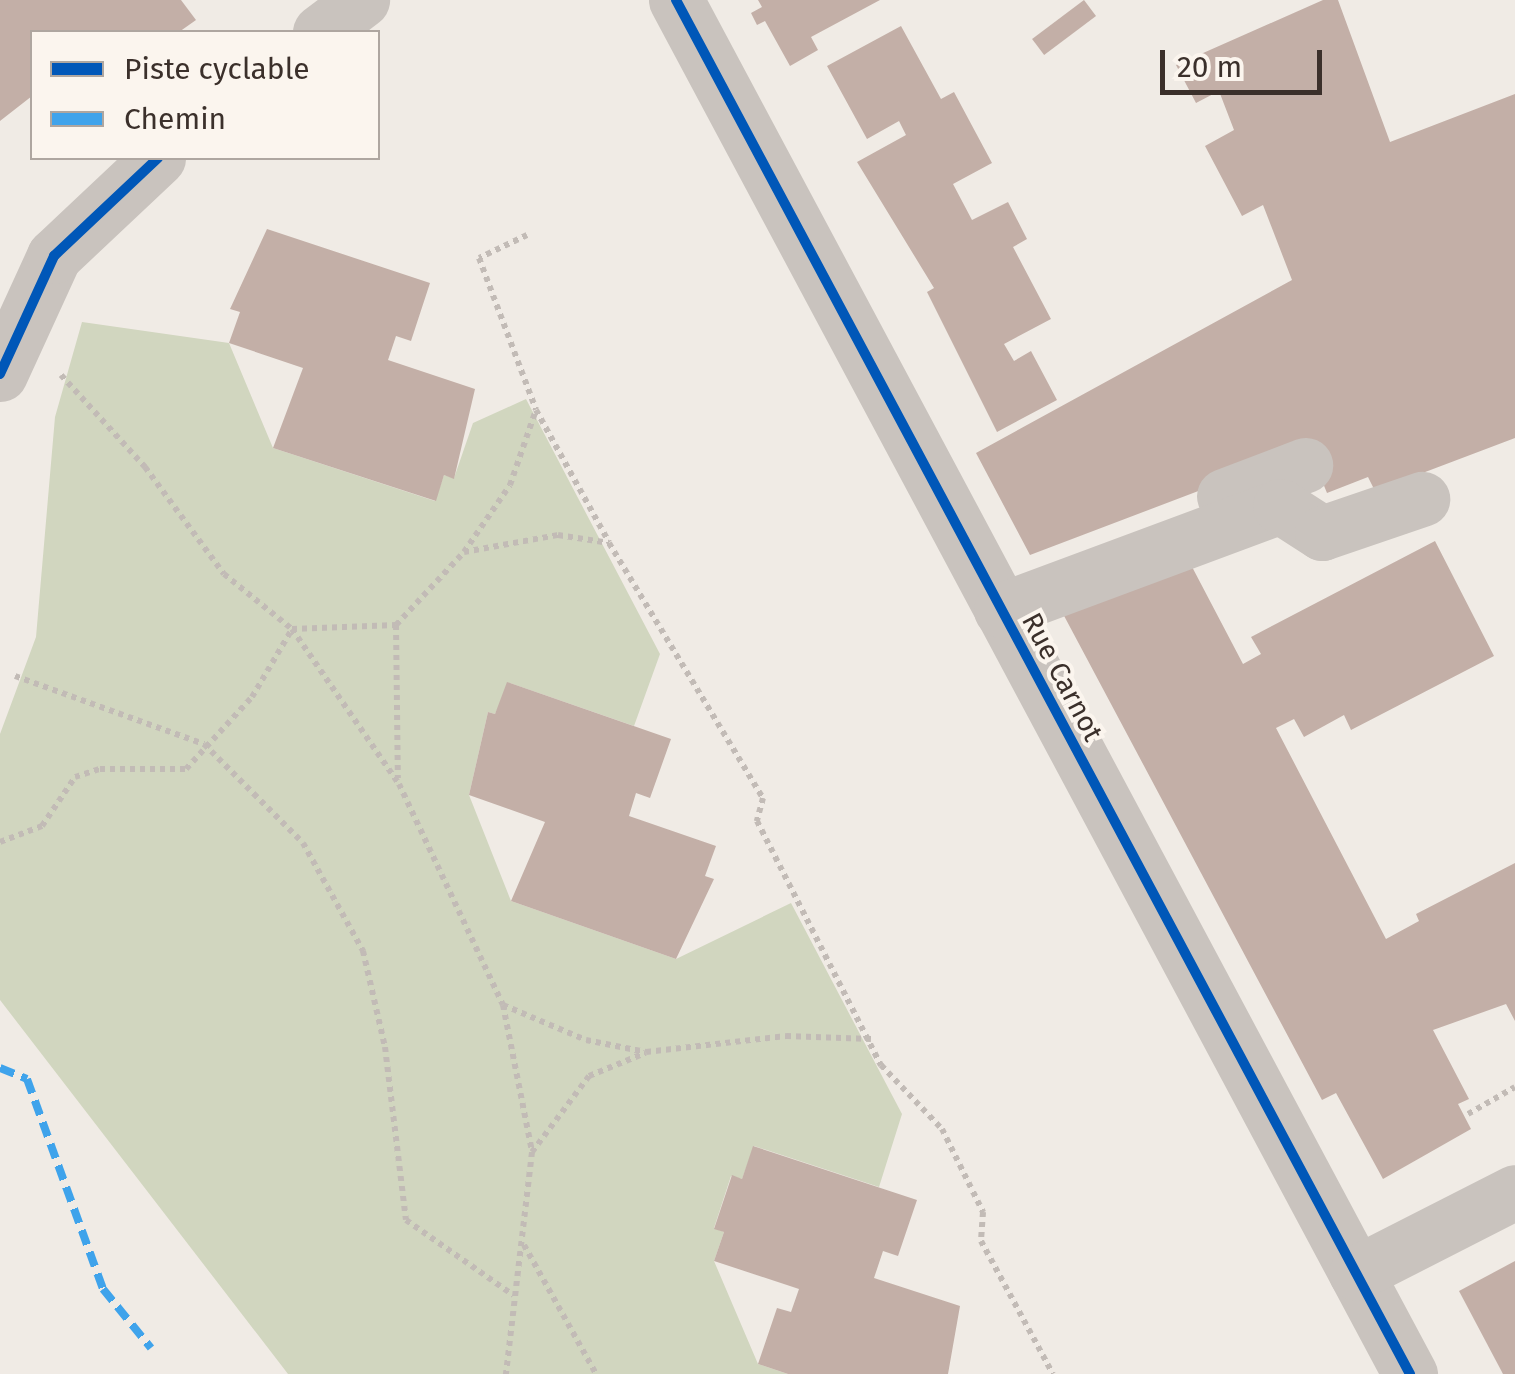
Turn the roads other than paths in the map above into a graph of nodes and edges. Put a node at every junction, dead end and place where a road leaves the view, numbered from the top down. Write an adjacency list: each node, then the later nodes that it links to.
1 (362, 0): 3 (street)
2 (676, 0): 8 (street, Rue Carnot)
3 (323, 30)
4 (156, 160): 5 (street)
5 (0, 374)
6 (1306, 465): 8 (street)
7 (1422, 498): 8 (street)
8 (994, 597): 10 (street, Rue Carnot)
9 (1515, 1192): 10 (street)
10 (1356, 1273): 11 (street, Rue Carnot)
11 (1410, 1374)

